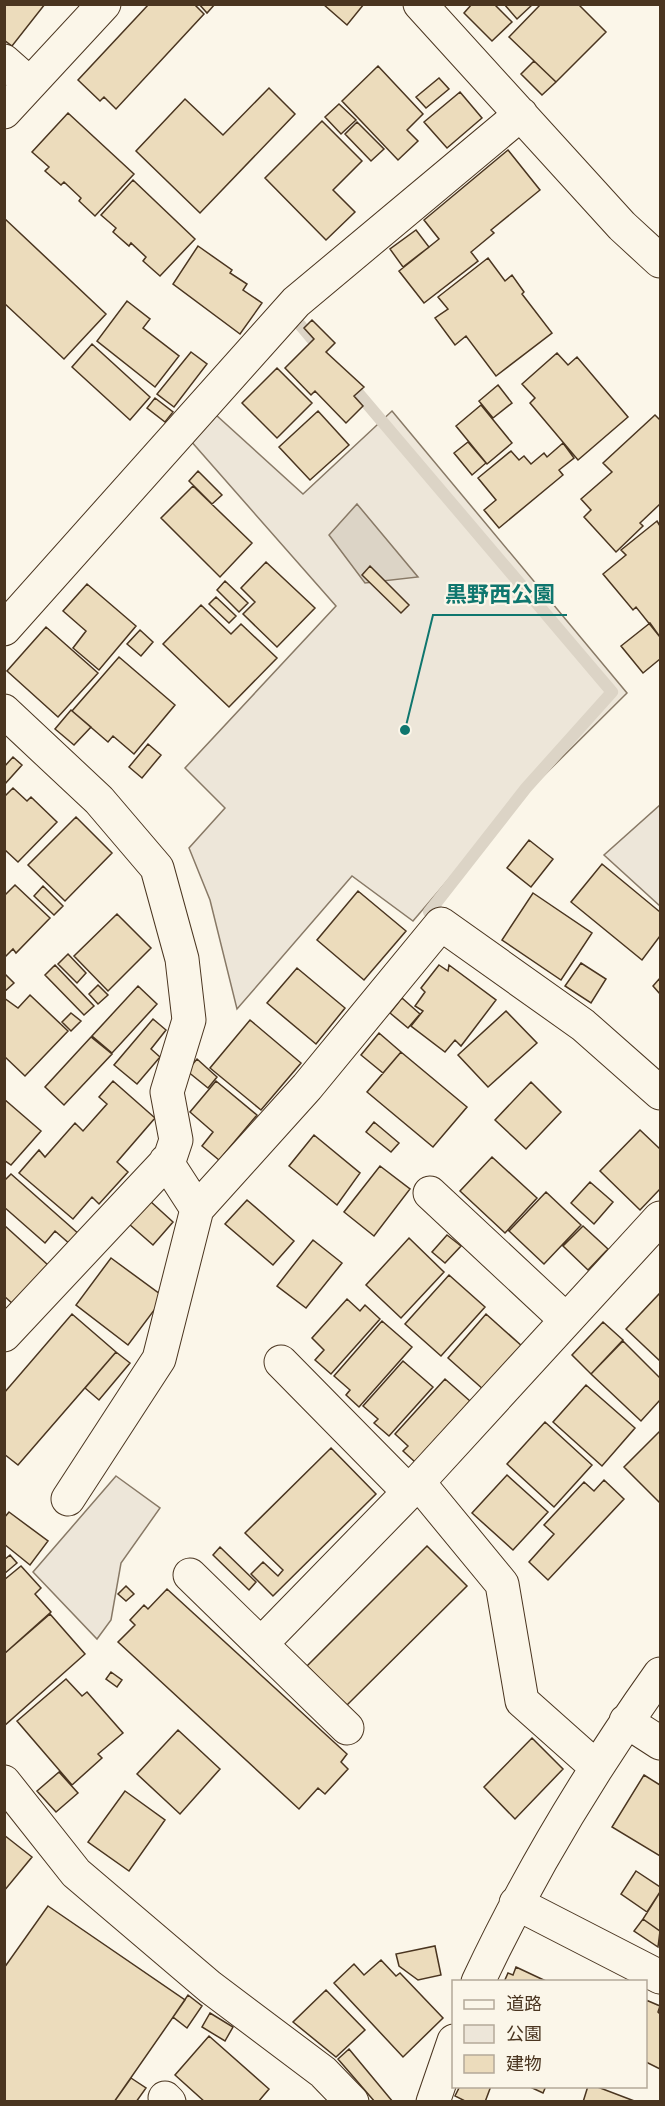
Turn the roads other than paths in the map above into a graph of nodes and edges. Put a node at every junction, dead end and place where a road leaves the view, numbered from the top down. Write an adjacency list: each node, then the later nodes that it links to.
1 (104, 4): 4 (street)
2 (420, 4): 6 (street)
3 (4, 62): 4 (street)
4 (30, 84): 5 (street)
5 (4, 112)
6 (521, 114): 7 (street); 8 (street)
7 (660, 261)
8 (5, 627)
9 (4, 711): 11 (street)
10 (660, 1094): 13 (street)
11 (166, 1161): 13 (street); 16 (street)
12 (430, 1193): 15 (street)
13 (197, 1209): 19 (street)
14 (660, 1218): 15 (street)
15 (566, 1319): 18 (street)
16 (4, 1335)
17 (281, 1362): 18 (street)
18 (414, 1487): 21 (street); 26 (street)
19 (68, 1499)
20 (190, 1575): 21 (street)
21 (261, 1644): 24 (street)
22 (660, 1674): 23 (street)
23 (626, 1721): 25 (street); 26 (street)
24 (347, 1728)
25 (660, 1743)
26 (595, 1766): 28 (street)
27 (6, 1786): 32 (street)
28 (516, 1903): 29 (street); 30 (street)
29 (660, 1977)
30 (479, 1980)
31 (452, 2044): 33 (street)
32 (352, 2102)
33 (433, 2102)

